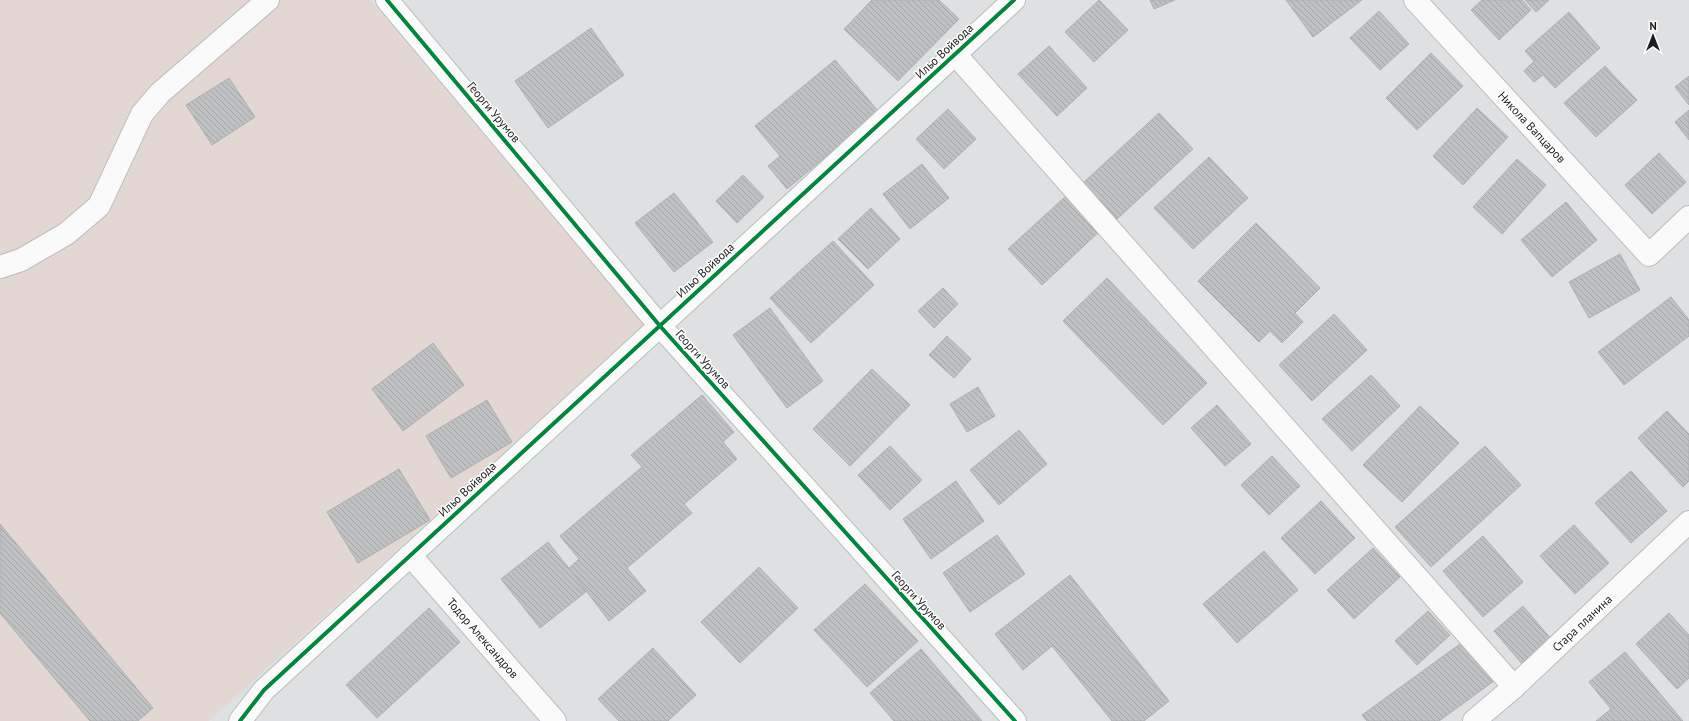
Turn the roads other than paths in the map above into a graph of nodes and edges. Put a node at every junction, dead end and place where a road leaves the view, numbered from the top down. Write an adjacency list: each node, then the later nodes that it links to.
1 (268, 0): 7 (street)
2 (387, 0): 8 (street, Георги Урумов)
3 (1014, 0): 5 (street, Ильо Войвода)
4 (1415, 0): 6 (street, Никола Вапцаров)
5 (955, 54): 8 (street, Ильо Войвода); 11 (street)
6 (1689, 217)
7 (0, 267)
8 (660, 326): 10 (street, Ильо Войвода); 14 (street, Георги Урумов)
9 (1689, 522): 11 (street, Стара планина)
10 (410, 555): 12 (street, Ильо Войвода); 13 (street, Тодор Александров)
11 (1514, 687): 15 (street, Стара планина)
12 (240, 721)
13 (556, 721)
14 (1015, 721)
15 (1474, 721)

